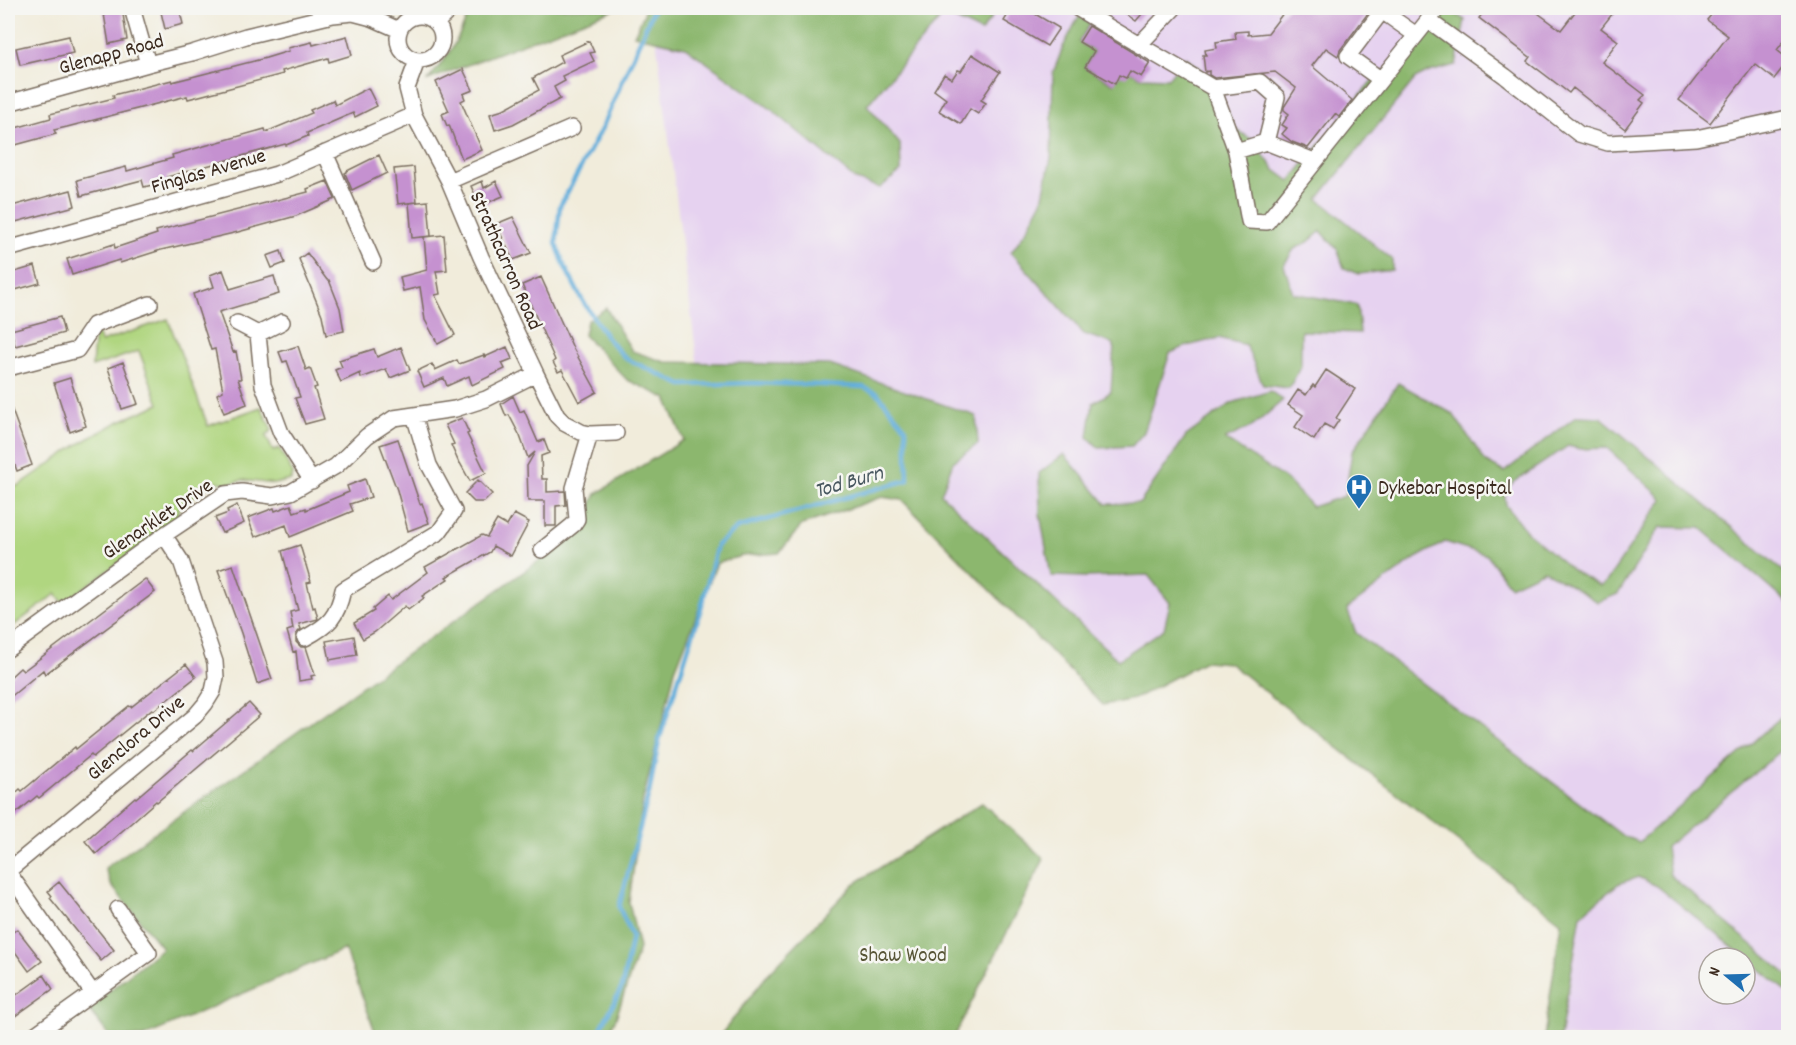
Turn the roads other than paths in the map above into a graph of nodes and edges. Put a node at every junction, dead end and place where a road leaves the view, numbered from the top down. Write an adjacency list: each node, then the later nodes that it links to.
1 (132, 8): 15 (street)
2 (452, 8): 10 (street)
3 (1077, 8): 8 (street)
4 (1174, 8): 13 (street)
5 (1438, 8): 9 (street)
6 (338, 11): 11 (street, Glenapp Road); 15 (street, Glenapp Road)
7 (414, 12): 10 (street); 11 (street)
8 (1101, 13): 13 (street)
9 (1428, 20): 12 (street); 20 (street)
10 (436, 24): 14 (street)
11 (399, 30): 14 (street)
12 (1416, 35): 16 (street); 16 (street)
13 (1139, 45): 17 (street)
14 (417, 60): 19 (street, Strathcarron Road)
15 (148, 64): 18 (street, Glenapp Road)
16 (1380, 79): 25 (street)
17 (1213, 88): 22 (street); 23 (street)
18 (8, 103)
19 (414, 115): 24 (street, Finglas Avenue); 26 (street, Strathcarron Road)
20 (1788, 118)
21 (572, 128): 26 (street)
22 (1266, 142): 23 (street); 25 (street)
23 (1236, 151): 25 (street)
24 (325, 153): 27 (street, Finglas Avenue); 28 (street)
25 (1314, 161)
26 (449, 181): 34 (street, Strathcarron Road)
27 (8, 249)
28 (374, 262)
29 (150, 304): 33 (street)
30 (282, 322): 32 (street)
31 (237, 323): 32 (street)
32 (258, 334): 38 (street)
33 (8, 368)
34 (536, 374): 35 (street, Glenarklet Drive); 37 (street, Strathcarron Road)
35 (414, 415): 38 (street, Glenarklet Drive); 41 (street)
36 (616, 433): 37 (street, Strathcarron Road)
37 (590, 434): 40 (street)
38 (312, 481): 39 (street, Glenarklet Drive)
39 (164, 535): 42 (street, Glenarklet Drive); 43 (street, Glenclora Drive)
40 (542, 550)
41 (306, 638)
42 (8, 649)
43 (8, 871): 45 (street)
44 (118, 909): 45 (street)
45 (93, 992): 46 (street)
46 (30, 1038)

